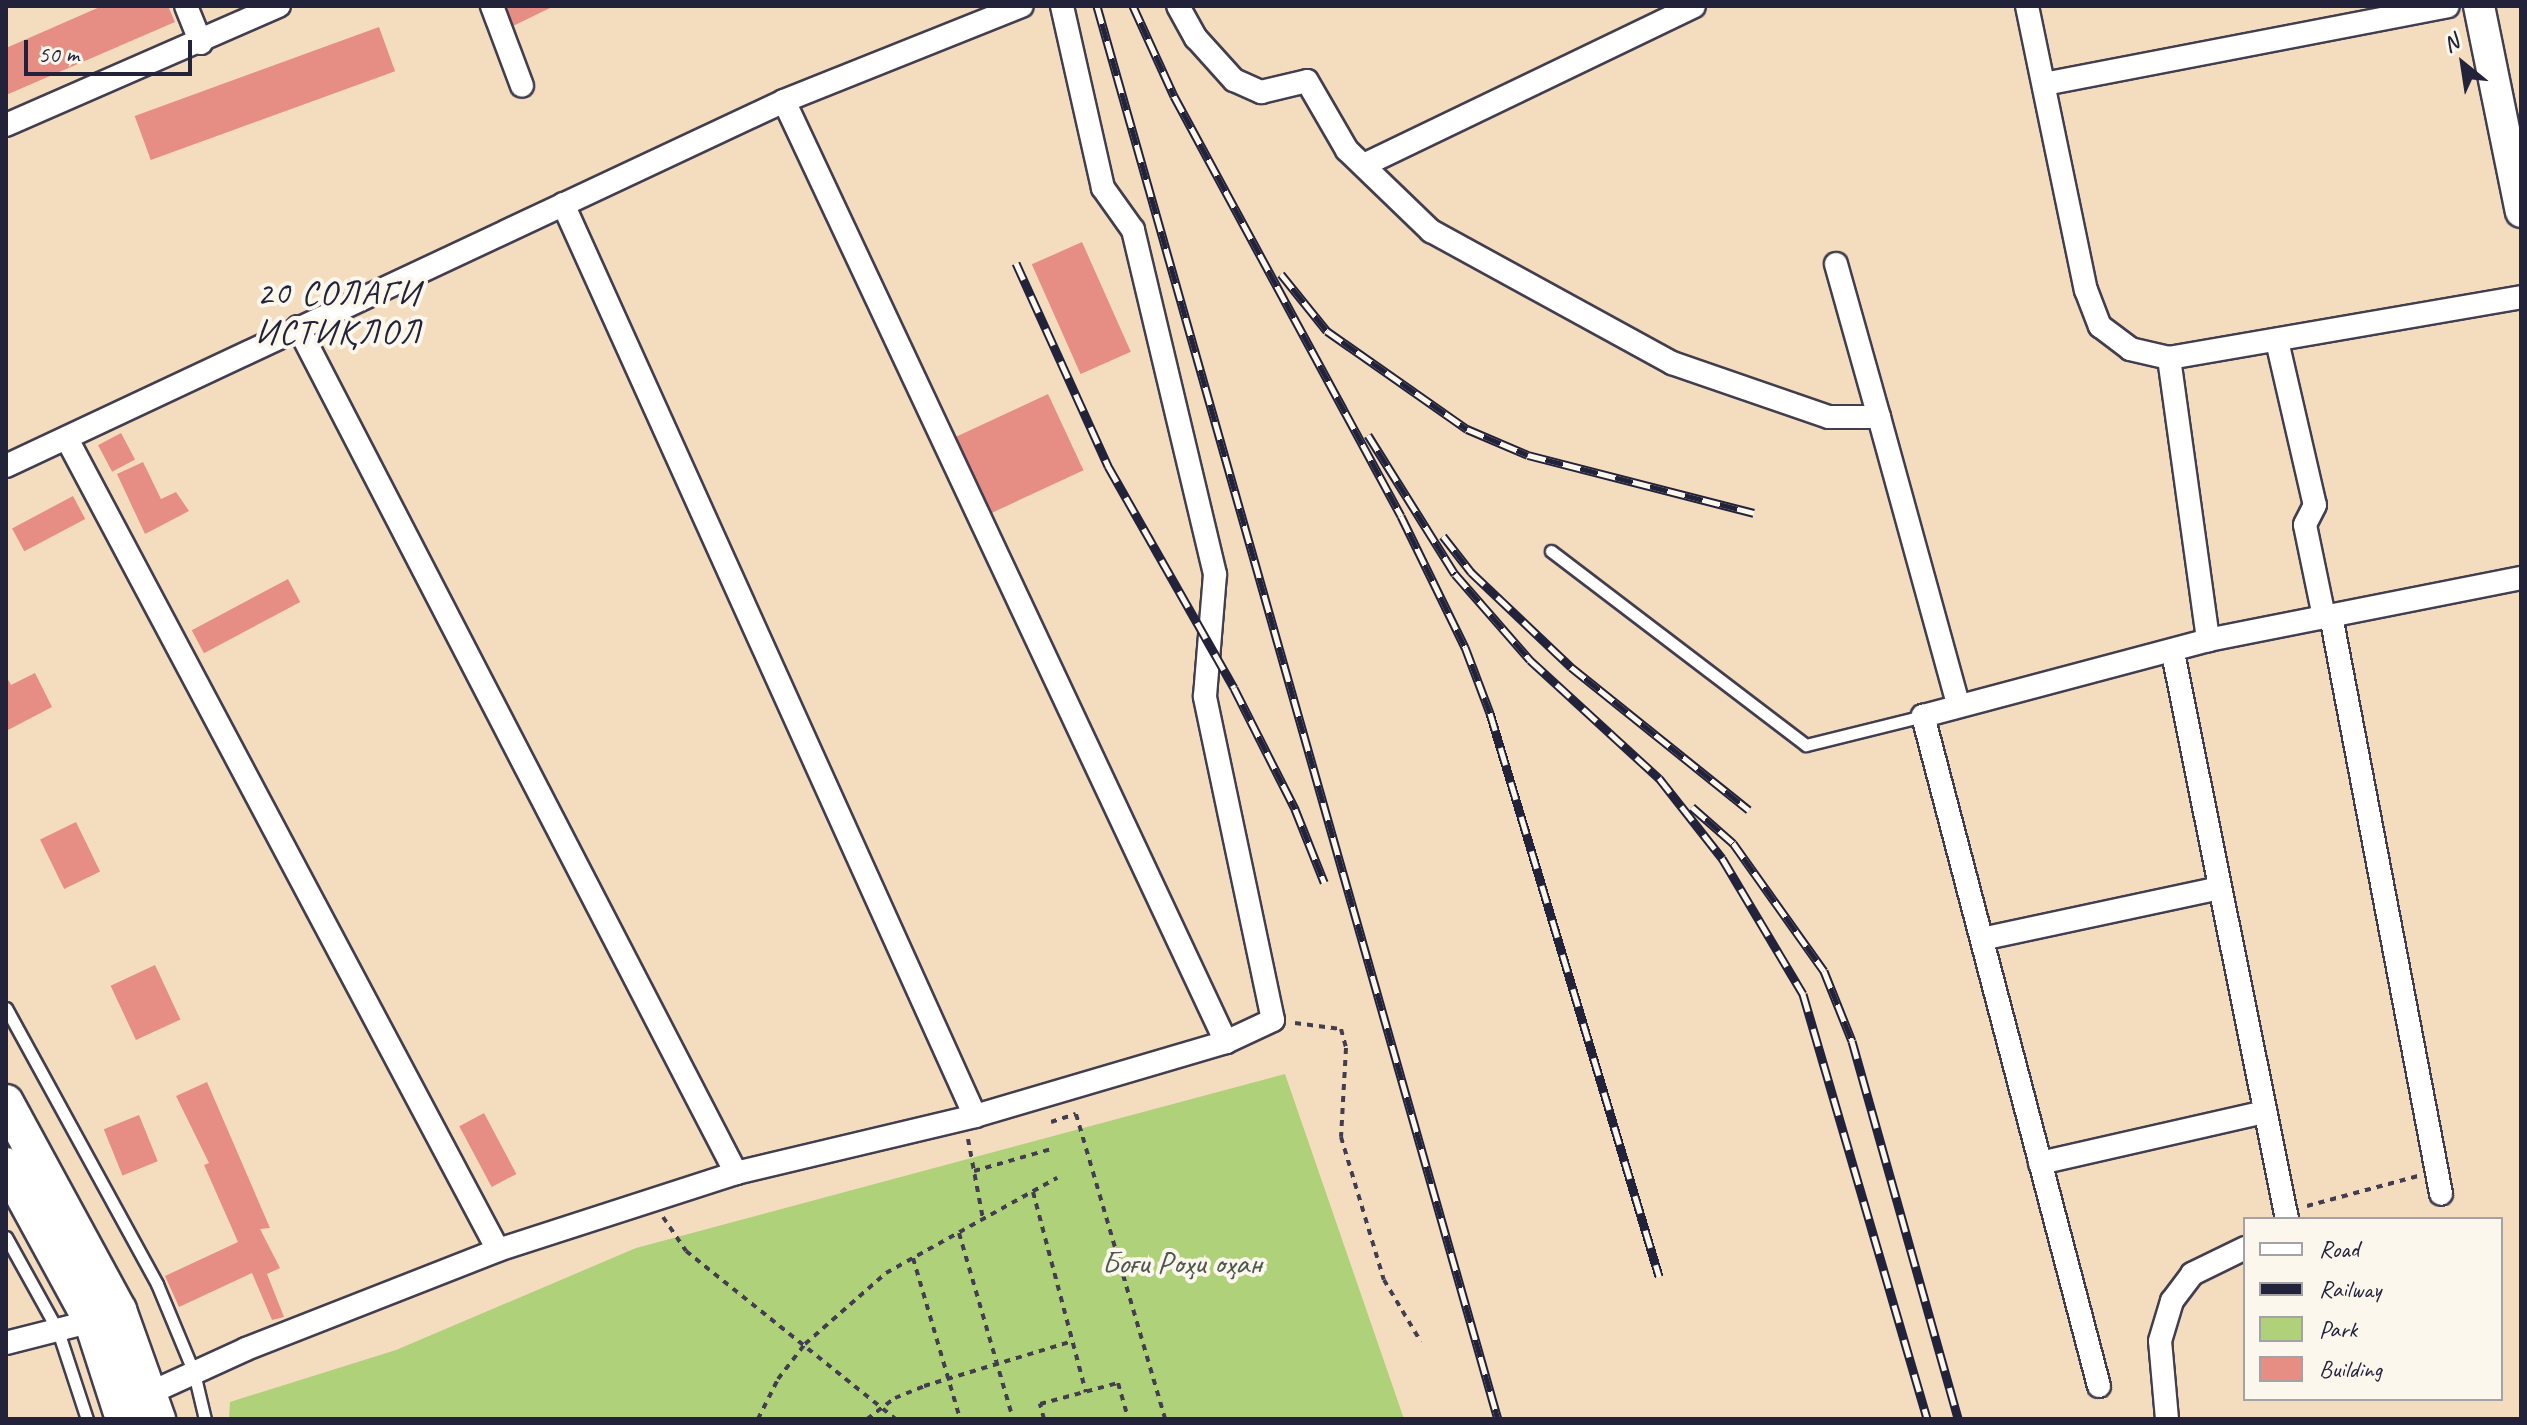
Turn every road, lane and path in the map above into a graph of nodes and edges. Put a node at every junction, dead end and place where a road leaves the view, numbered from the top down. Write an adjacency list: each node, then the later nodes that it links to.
1 (186, 6): 11 (street)
2 (279, 6): 11 (street)
3 (492, 6): 13 (street)
4 (1022, 6): 14 (street)
5 (1062, 6): 37 (street)
6 (1178, 6): 16 (street)
7 (1694, 6): 16 (street)
8 (2027, 6): 12 (street)
9 (2448, 6): 12 (street)
10 (2479, 6): 18 (street)
11 (201, 43): 15 (street)
12 (2044, 84): 23 (street)
13 (522, 86)
14 (784, 101): 17 (street); 38 (street)
15 (6, 125)
16 (1364, 165): 24 (street)
17 (563, 204): 21 (street); 41 (street)
18 (2521, 212)
19 (1836, 264): 24 (street)
20 (2521, 297): 22 (street)
21 (298, 327): 25 (street); 48 (street)
22 (2277, 341): 23 (street); 29 (street)
23 (2169, 358): 30 (street)
24 (1879, 417): 32 (street)
25 (67, 439): 26 (street); 58 (street)
26 (6, 466)
27 (1551, 551): 33 (lane)
28 (2521, 578): 29 (street)
29 (2327, 616): 30 (street); 47 (street)
30 (2208, 640): 31 (street)
31 (2173, 653): 32 (street); 34 (street)
32 (1958, 704): 33 (street)
33 (1923, 716): 35 (street)
34 (2220, 888): 35 (street); 40 (street)
35 (1982, 939): 44 (street)
36 (6, 1008): 67 (lane)
37 (1273, 1020): 38 (street); 63 (path)
38 (1226, 1042): 41 (street)
39 (6, 1102): 60 (main road)
40 (2265, 1112): 44 (street); 53 (street)
41 (969, 1118): 46 (path); 48 (street)
42 (1051, 1122): 82 (path)
43 (1051, 1149): 46 (path)
44 (2040, 1163): 69 (street)
45 (6, 1165): 60 (main road)
46 (974, 1171): 54 (path)
47 (2436, 1171): 51 (street); 53 (path)
48 (736, 1173): 52 (street)
49 (1057, 1178): 50 (path)
50 (1033, 1192): 54 (path); 62 (path)
51 (2441, 1194)
52 (656, 1199): 58 (street); 65 (path)
53 (2286, 1215)
54 (983, 1219): 55 (path)
55 (959, 1233): 59 (path); 66 (path)
56 (6, 1237): 61 (lane)
57 (2243, 1249): 83 (street)
58 (498, 1250): 67 (street)
59 (913, 1258): 65 (path); 68 (path)
60 (106, 1316): 61 (street); 72 (main road)
61 (58, 1331): 64 (street); 73 (lane)
62 (1073, 1341): 66 (path); 70 (path)
63 (1421, 1342)
64 (6, 1343)
65 (805, 1344): 71 (path); 75 (path)
66 (997, 1363): 68 (path); 79 (path)
67 (194, 1373): 72 (street); 74 (lane)
68 (948, 1378): 71 (path); 78 (path)
69 (2099, 1386)
70 (1086, 1392): 80 (path); 81 (path)
71 (881, 1407): 76 (path); 77 (path)
72 (137, 1409)
73 (87, 1419)
74 (205, 1419)
75 (758, 1419)
76 (867, 1419)
77 (896, 1419)
78 (960, 1419)
79 (1013, 1419)
80 (1044, 1419)
81 (1128, 1419)
82 (1165, 1419)
83 (2167, 1419)

